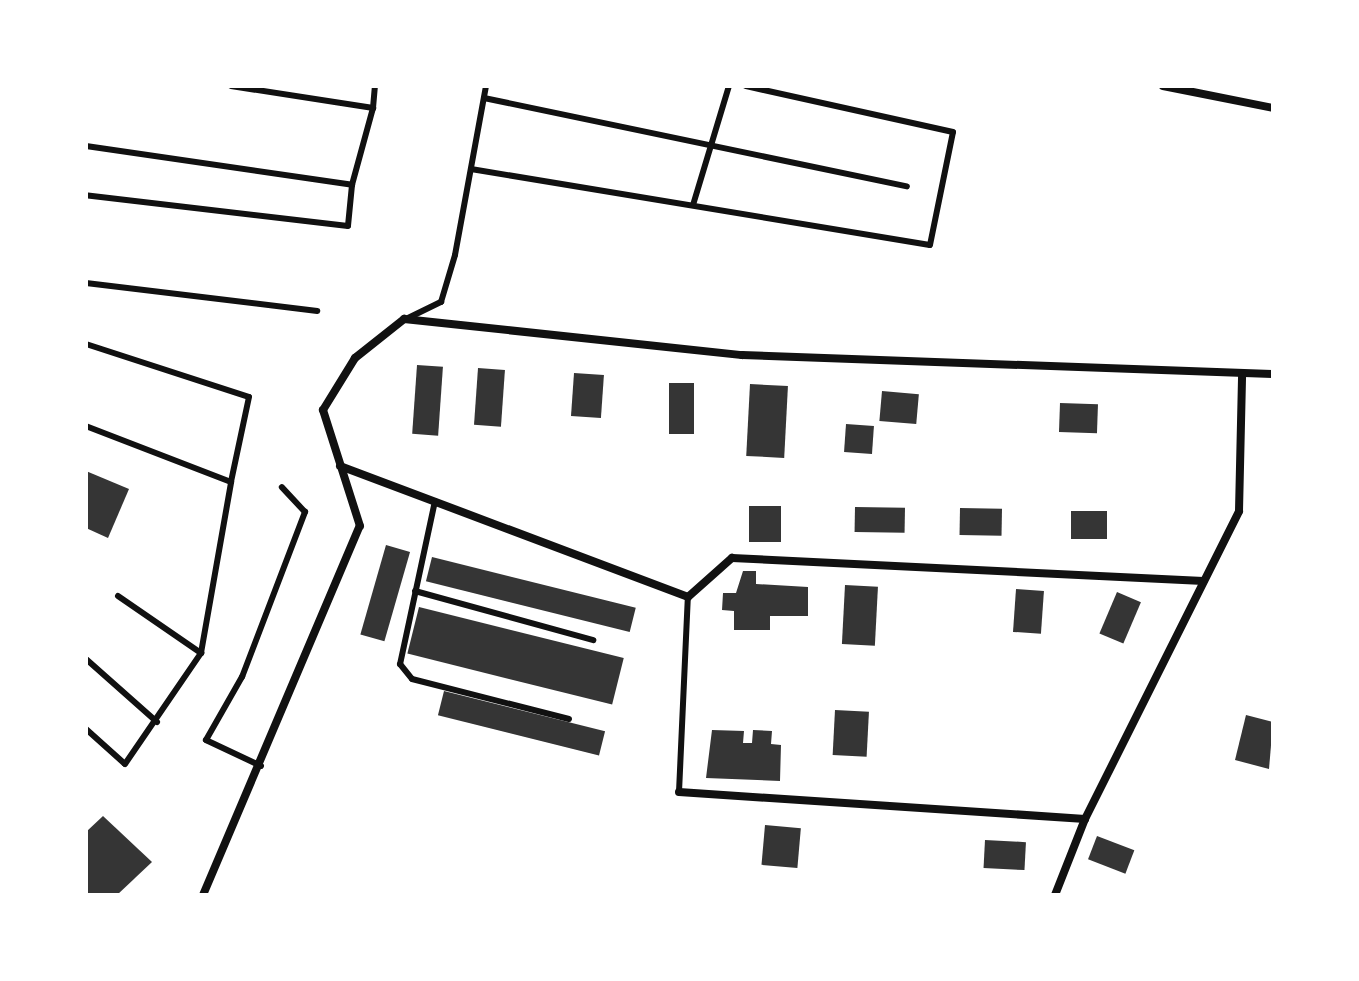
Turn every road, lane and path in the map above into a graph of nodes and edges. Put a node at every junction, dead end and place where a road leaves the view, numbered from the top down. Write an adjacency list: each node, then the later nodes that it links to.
1 (231, 86): 8 (lane)
2 (375, 86): 8 (lane)
3 (486, 86): 7 (lane)
4 (729, 86): 10 (lane)
5 (746, 86): 16 (lane)
6 (1163, 86): 9 (street)
7 (484, 98): 10 (lane); 12 (lane)
8 (373, 108): 13 (lane)
9 (1273, 108)
10 (713, 143): 14 (lane); 16 (lane)
11 (86, 146): 13 (lane)
12 (471, 169): 16 (lane); 19 (lane)
13 (352, 185): 15 (lane)
14 (907, 186)
15 (86, 195)
16 (693, 205)
17 (86, 283): 18 (lane)
18 (317, 311)
19 (404, 319): 21 (street); 24 (street)
20 (86, 344): 25 (lane)
21 (1242, 374): 22 (street); 28 (street)
22 (1273, 374)
23 (86, 426): 25 (lane)
24 (340, 466): 27 (street); 38 (street)
25 (231, 482): 33 (lane)
26 (282, 487): 38 (lane)
27 (435, 501): 29 (lane); 31 (street)
28 (1203, 581): 31 (street); 40 (street)
29 (415, 591): 32 (lane); 35 (lane)
30 (118, 596): 33 (lane)
31 (688, 597): 39 (lane)
32 (593, 640)
33 (201, 653): 36 (lane)
34 (86, 659): 36 (lane)
35 (569, 719)
36 (157, 722): 37 (lane)
37 (86, 729)
38 (261, 766): 41 (street)
39 (679, 792): 40 (street)
40 (1085, 819): 42 (street)
41 (203, 895)
42 (1055, 895)

